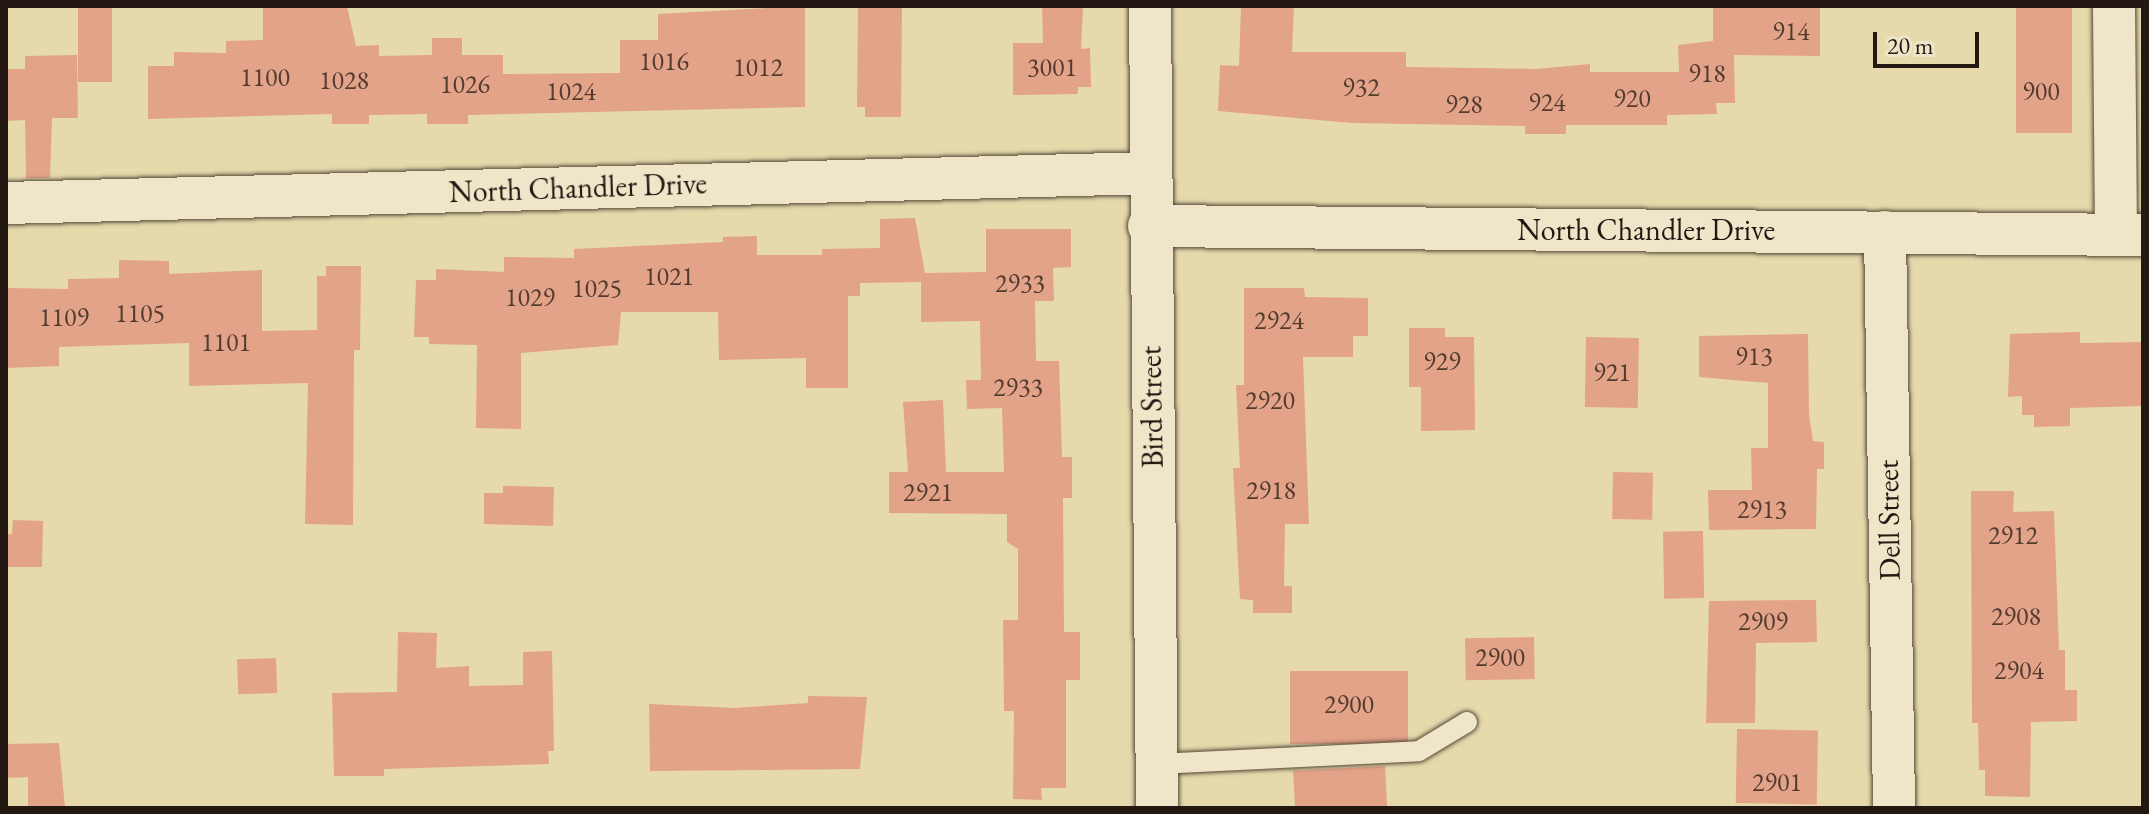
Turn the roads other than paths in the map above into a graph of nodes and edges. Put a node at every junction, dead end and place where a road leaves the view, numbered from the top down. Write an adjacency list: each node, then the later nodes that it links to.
1 (1150, 6): 3 (street, Bird Street)
2 (2114, 6): 7 (street)
3 (1149, 173): 4 (street, North Chandler Drive); 5 (street, Bird Street)
4 (6, 203)
5 (1149, 226): 6 (street, North Chandler Drive); 9 (street, Bird Street)
6 (1885, 232): 7 (street, North Chandler Drive); 11 (street, Dell Street)
7 (2130, 235)
8 (1467, 722): 9 (lane)
9 (1157, 764): 10 (street, Bird Street)
10 (1157, 808)
11 (1894, 808)

